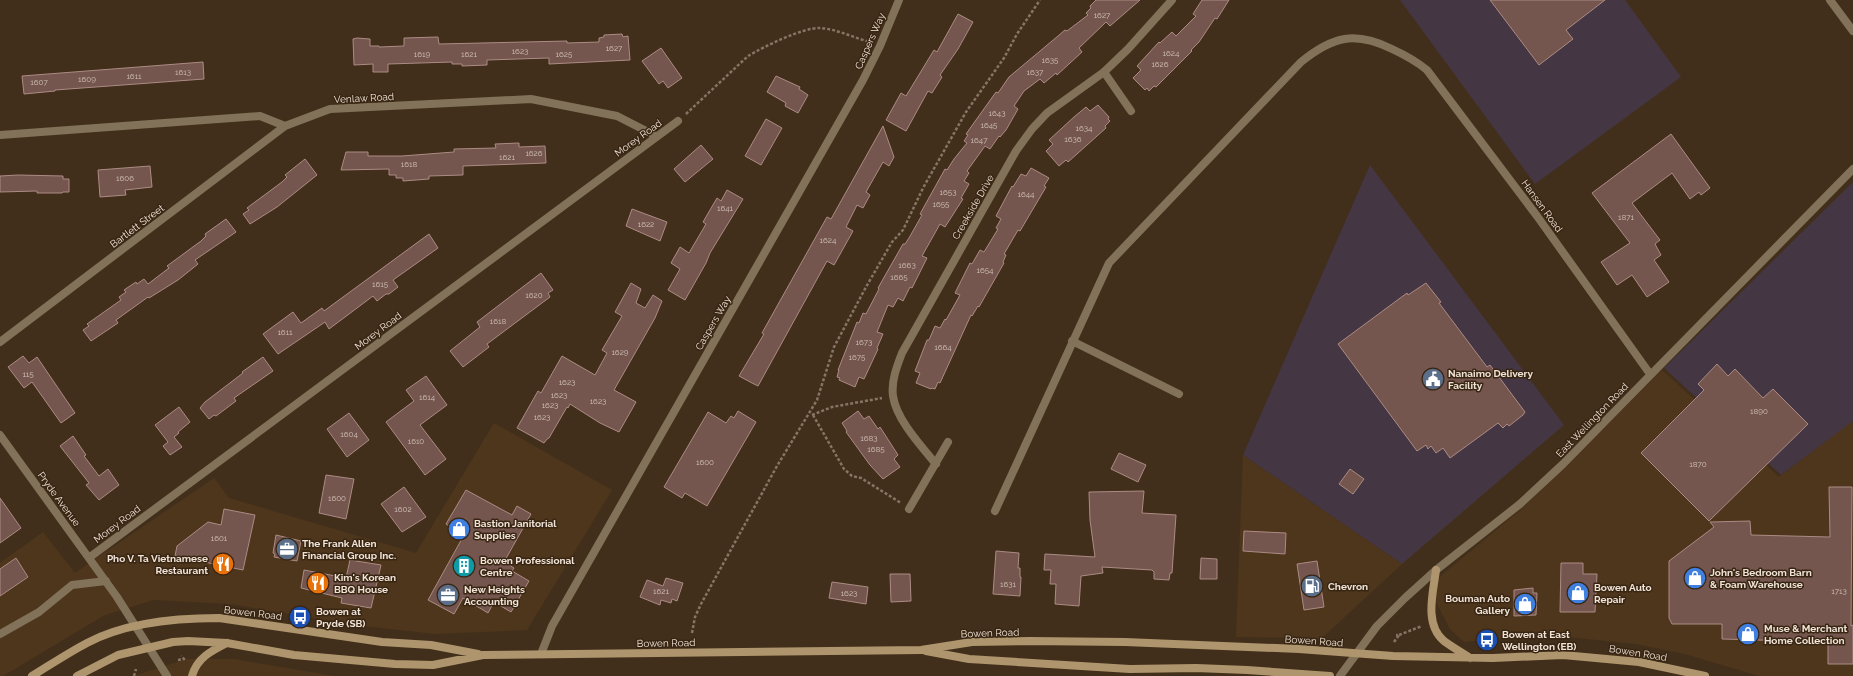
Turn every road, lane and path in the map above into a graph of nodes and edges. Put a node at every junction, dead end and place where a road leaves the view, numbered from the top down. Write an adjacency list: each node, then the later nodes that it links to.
1 (899, 0): 38 (street, Caspers Way)
2 (1040, 0): 19 (path)
3 (1172, 0): 7 (street, Creekside Drive)
4 (1830, 0): 5 (street)
5 (1853, 31)
6 (870, 41): 9 (path)
7 (1104, 72): 8 (street); 18 (street, Creekside Drive)
8 (1131, 111)
9 (678, 121): 12 (street, Morey Road)
10 (286, 126): 11 (street); 12 (street, Venlaw Road); 15 (street, Bartlett Street)
11 (0, 135)
12 (656, 136): 27 (street, Morey Road)
13 (1853, 169): 16 (street, East Wellington Road)
14 (1072, 341): 16 (street, Hansen Road); 17 (street); 26 (street, Hansen Road)
15 (0, 342)
16 (1650, 374): 28 (street, East Wellington Road)
17 (1179, 394)
18 (892, 396): 20 (path); 23 (street)
19 (809, 414): 20 (path); 32 (path)
20 (812, 415): 24 (path)
21 (0, 435): 27 (street, Pryde Avenue)
22 (948, 442): 23 (street)
23 (936, 464): 25 (street)
24 (894, 497)
25 (909, 509)
26 (995, 511)
27 (90, 557): 29 (street, Pryde Avenue)
28 (1436, 570): 39 (street, East Wellington Road); 42 (main road)
29 (106, 581): 31 (street, Pryde Avenue); 33 (street)
30 (1423, 625): 34 (path)
31 (137, 626): 36 (street, Pryde Avenue); 40 (main road, Bowen Road); 46 (main road, Bowen Road)
32 (692, 633)
33 (0, 634)
34 (1394, 642)
35 (227, 643): 36 (main road, Bowen Road); 40 (main road, Bowen Road); 50 (main road)
36 (149, 647): 47 (main road, Bowen Road); 49 (street, Pryde Avenue)
37 (921, 650): 38 (main road, Bowen Road); 39 (main road, Bowen Road); 45 (main road, Bowen Road)
38 (541, 654): 40 (main road, Bowen Road)
39 (1356, 654): 42 (main road, Bowen Road); 52 (street, East Wellington Road)
40 (482, 655)
41 (181, 656): 43 (path)
42 (1471, 658): 53 (main road, Bowen Road)
43 (178, 660)
44 (136, 669): 48 (path)
45 (1250, 673): 51 (main road, Bowen Road)
46 (32, 676)
47 (77, 676)
48 (134, 676)
49 (167, 676)
50 (192, 676)
51 (1330, 676)
52 (1340, 676)
53 (1705, 676)

